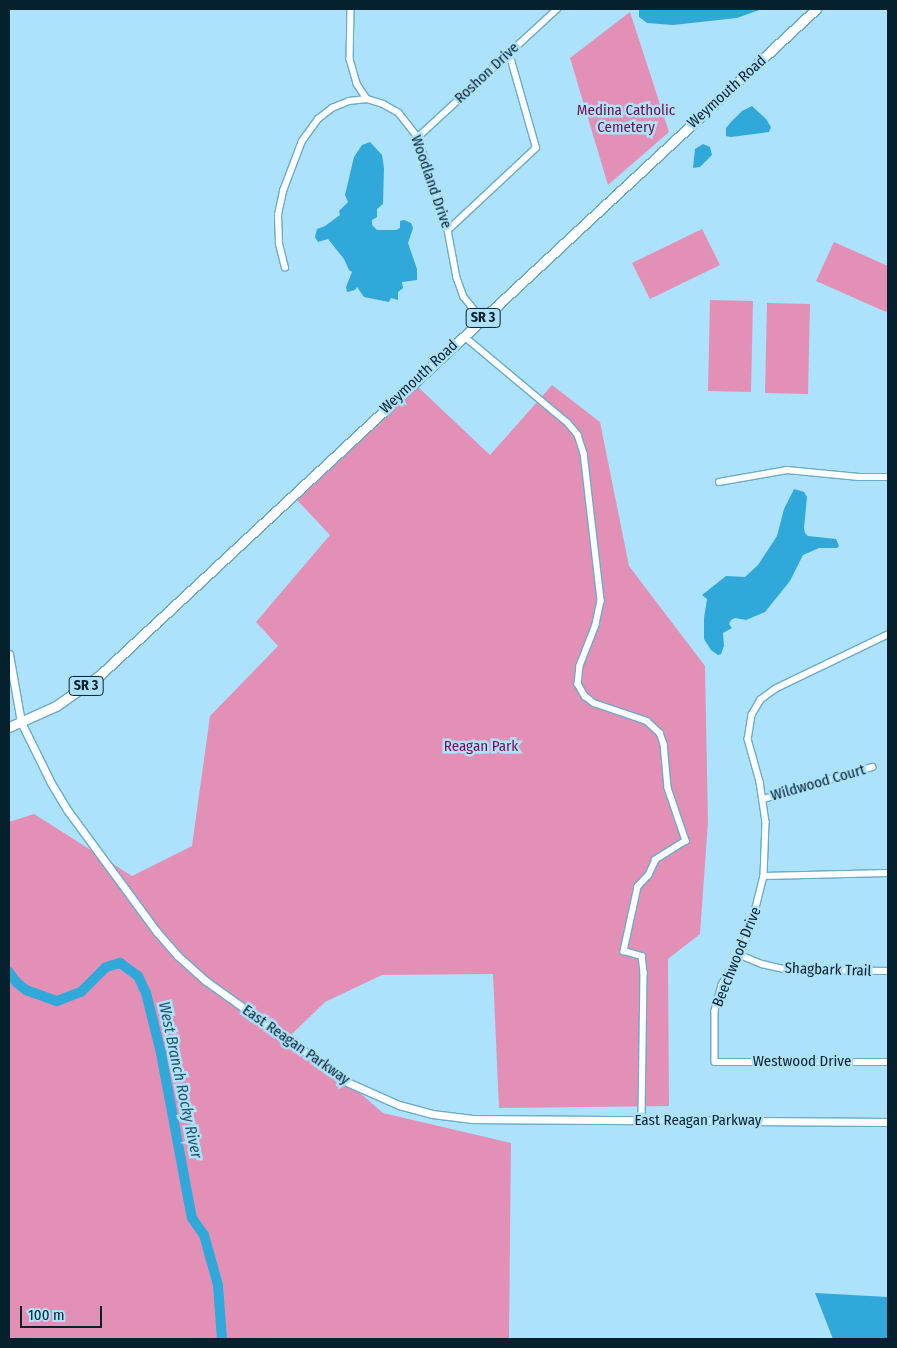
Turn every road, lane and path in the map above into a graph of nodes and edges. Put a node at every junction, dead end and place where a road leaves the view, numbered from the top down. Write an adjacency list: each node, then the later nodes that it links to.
1 (351, 9): 5 (street)
2 (557, 9): 4 (street, Roshon Drive)
3 (816, 9): 11 (main road, Weymouth Road / SR 3)
4 (509, 53): 8 (street, Roshon Drive); 9 (street)
5 (357, 84): 6 (street); 7 (street)
6 (367, 99): 7 (street); 8 (street, Woodland Drive)
7 (349, 101): 10 (street)
8 (418, 137): 9 (street, Woodland Drive)
9 (448, 230): 11 (street, Woodland Drive)
10 (285, 268)
11 (482, 319): 12 (main road, Weymouth Road / SR 3)
12 (464, 336): 17 (main road, Weymouth Road / SR 3); 27 (street)
13 (888, 477): 14 (street)
14 (719, 482)
15 (888, 635): 20 (street, Beechwood Drive)
16 (9, 654): 17 (street, East Reagan Parkway)
17 (21, 722): 18 (main road, Weymouth Road / SR 3); 27 (street, East Reagan Parkway)
18 (9, 727)
19 (872, 767): 20 (street, Wildwood Court)
20 (764, 798): 22 (street, Beechwood Drive)
21 (888, 873): 22 (street)
22 (764, 876): 23 (street, Beechwood Drive)
23 (740, 955): 24 (street, Shagbark Trail); 25 (street, Beechwood Drive)
24 (888, 971)
25 (715, 1062): 26 (street, Westwood Drive)
26 (888, 1062)
27 (642, 1120): 28 (street, East Reagan Parkway)
28 (888, 1122)

